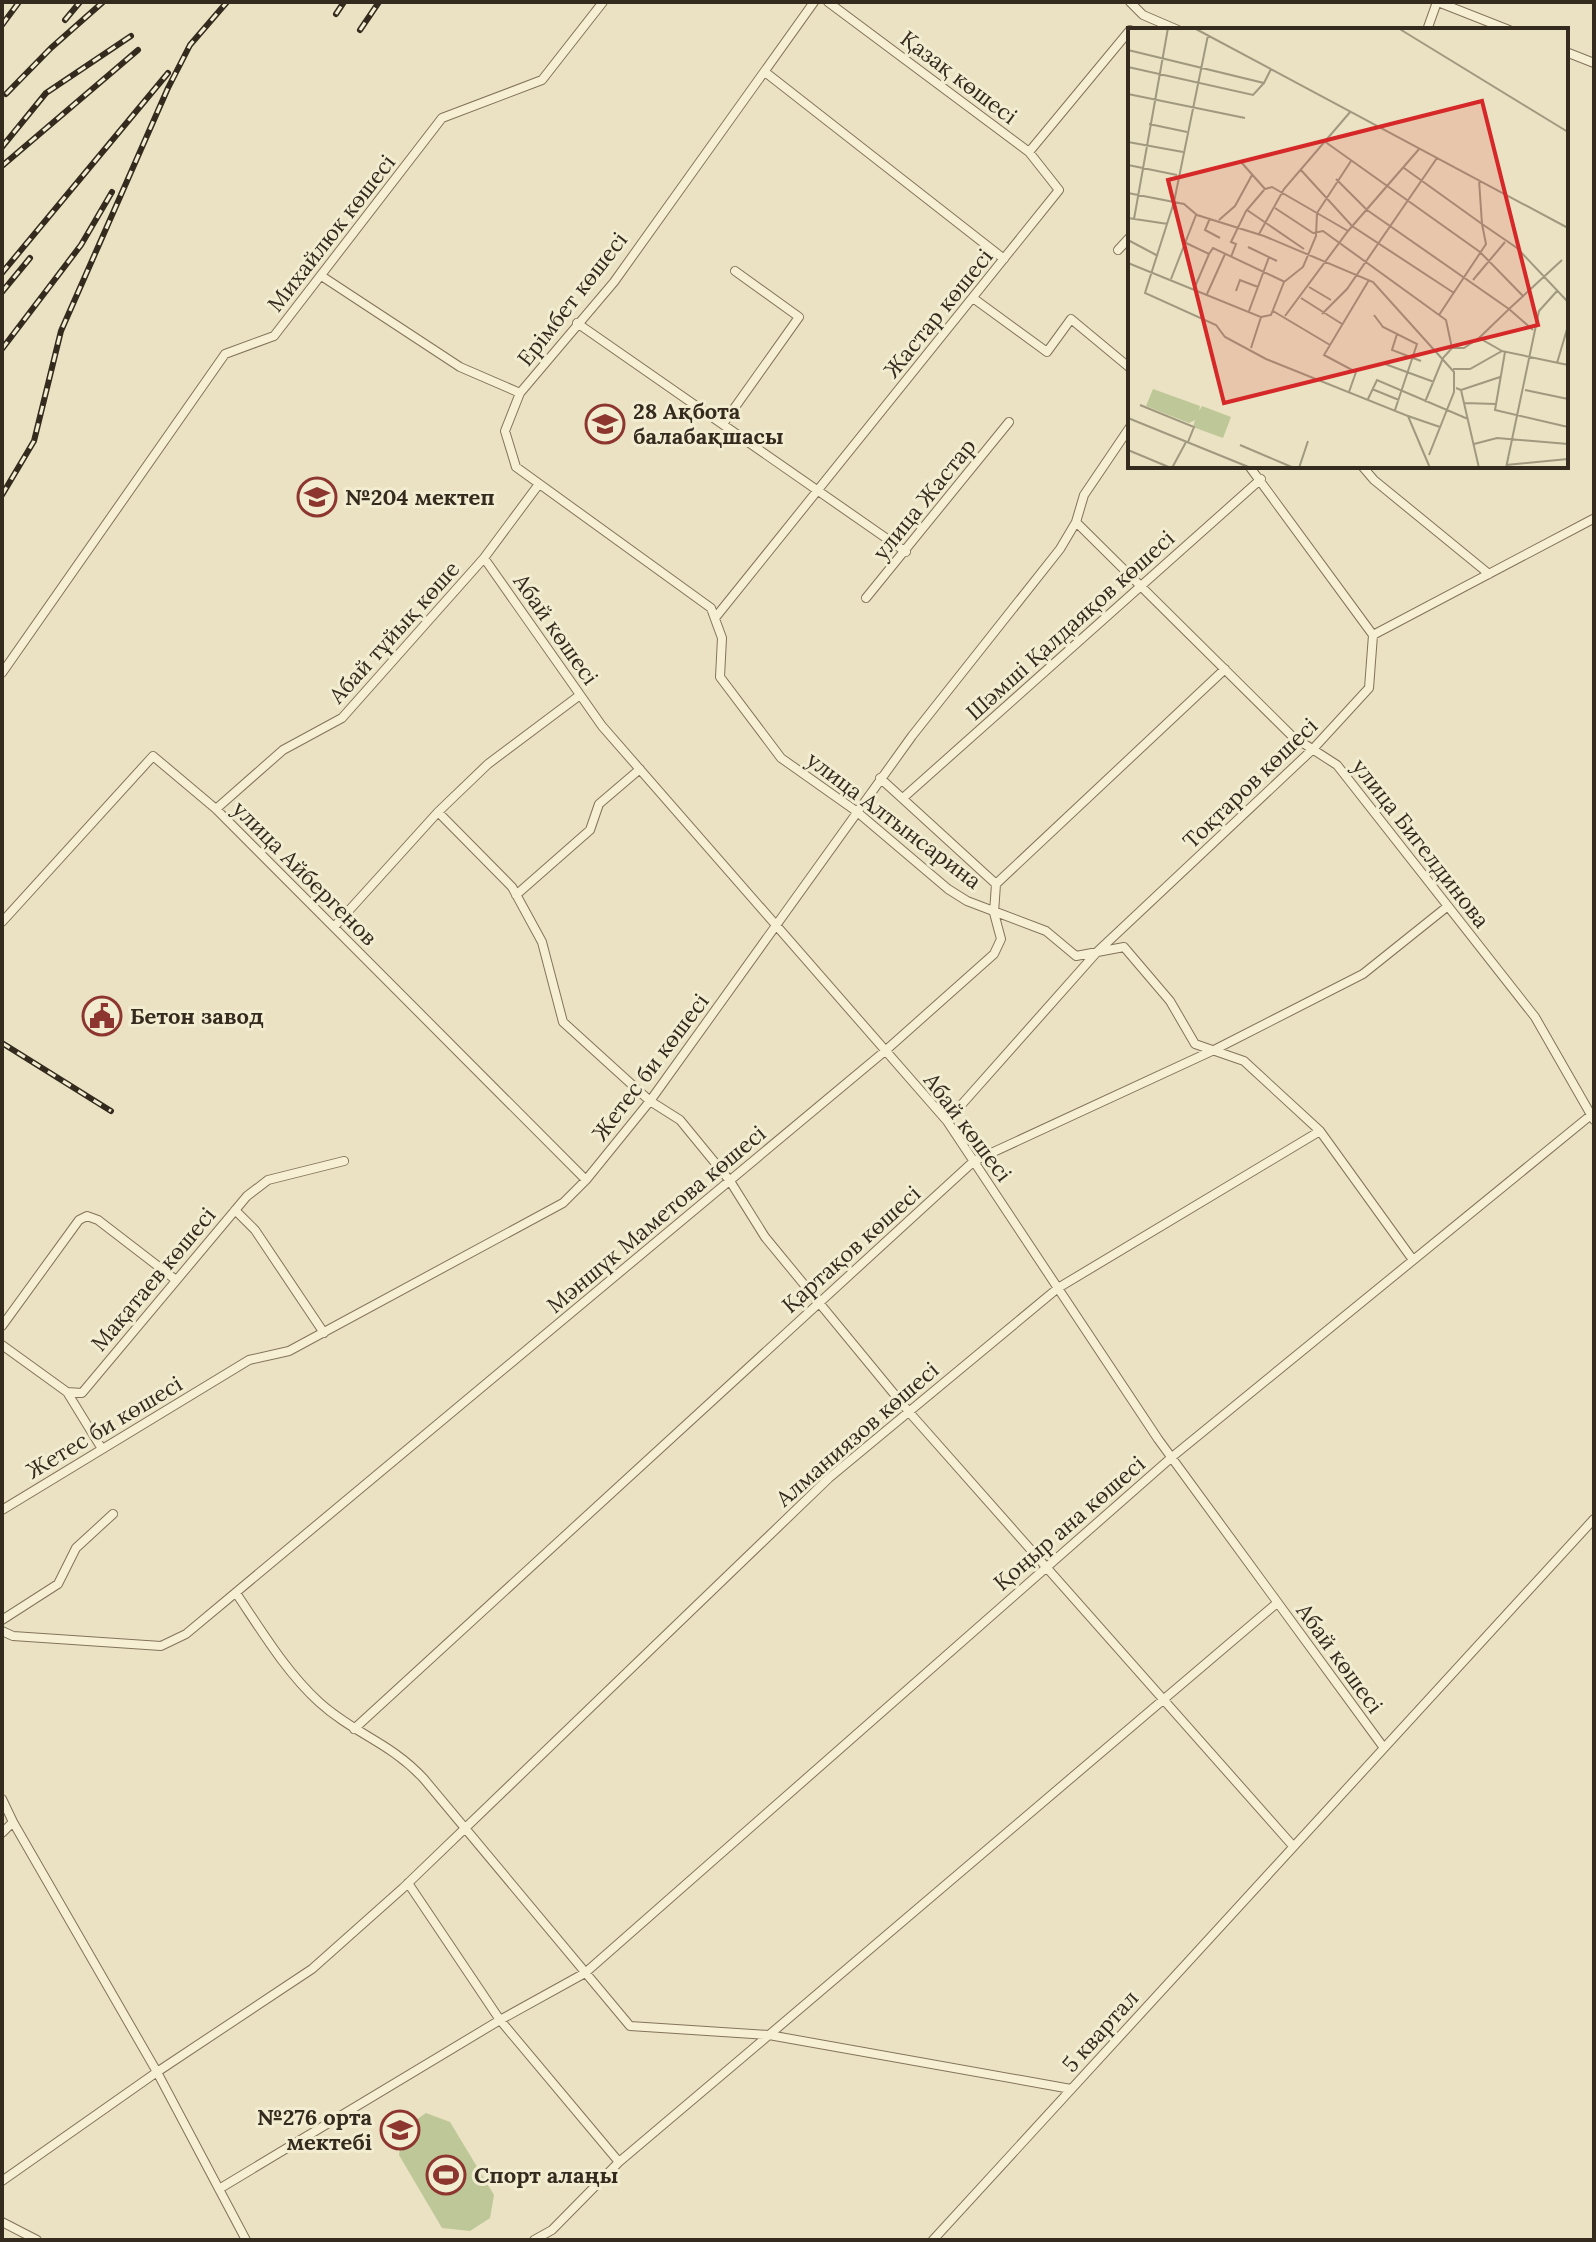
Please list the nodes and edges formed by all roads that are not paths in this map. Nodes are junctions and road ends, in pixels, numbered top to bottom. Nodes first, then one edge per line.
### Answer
1 (603, 2) edge
2 (814, 2) edge
3 (828, 2) edge
4 (1130, 2) edge
5 (1437, 2) edge
6 (1143, 15) junction
7 (1132, 28) edge
8 (1173, 28) edge
9 (1428, 28) edge
10 (1504, 28) edge
11 (1128, 32) edge
12 (1568, 53) edge
13 (1594, 63) edge
14 (765, 72) junction
15 (1029, 152) junction
16 (1128, 239) edge
17 (1118, 250) dead end
18 (1004, 259) junction
19 (735, 271) dead end
20 (323, 277) junction
21 (973, 298) junction
22 (577, 323) junction
23 (1128, 366) edge
24 (520, 393) junction
25 (1009, 422) dead end
26 (723, 424) junction
27 (1128, 430) edge
28 (1251, 468) edge
29 (1364, 468) edge
30 (1261, 479) junction
31 (539, 484) junction
32 (819, 490) junction
33 (1593, 519) edge
34 (1076, 522) junction
35 (906, 552) junction
36 (484, 558) junction
37 (1489, 574) junction
38 (1141, 586) junction
39 (866, 598) dead end
40 (715, 618) junction
41 (1373, 635) junction
42 (1225, 669) junction
43 (2, 673) edge
44 (580, 695) junction
45 (1313, 749) junction
46 (640, 769) junction
47 (880, 778) junction
48 (903, 798) junction
49 (216, 809) junction
50 (856, 811) junction
51 (438, 812) junction
52 (996, 884) junction
53 (516, 895) junction
54 (1448, 906) junction
55 (994, 913) junction
56 (2, 922) edge
57 (776, 925) junction
58 (334, 927) junction
59 (1097, 952) junction
60 (1214, 1050) junction
61 (885, 1051) junction
62 (650, 1101) junction
63 (1592, 1118) edge
64 (947, 1121) junction
65 (1320, 1131) junction
66 (344, 1161) dead end
67 (974, 1161) junction
68 (586, 1180) junction
69 (730, 1181) junction
70 (235, 1210) junction
71 (1413, 1260) junction
72 (176, 1280) junction
73 (1058, 1288) junction
74 (818, 1303) junction
75 (2, 1326) edge
76 (324, 1333) junction
77 (2, 1345) edge
78 (67, 1392) junction
79 (909, 1412) junction
80 (102, 1449) junction
81 (1172, 1457) junction
82 (2, 1510) edge
83 (113, 1514) dead end
84 (1594, 1519) edge
85 (1044, 1568) junction
86 (236, 1593) junction
87 (1277, 1603) junction
88 (2, 1620) edge
89 (2, 1631) edge
90 (1162, 1700) junction
91 (354, 1729) junction
92 (1384, 1748) junction
93 (2, 1799) edge
94 (13, 1822) junction
95 (465, 1825) junction
96 (2, 1833) edge
97 (1293, 1846) junction
98 (408, 1883) junction
99 (585, 1973) junction
100 (500, 2020) junction
101 (769, 2035) junction
102 (157, 2072) junction
103 (1071, 2089) junction
104 (619, 2162) junction
105 (2, 2181) edge
106 (219, 2189) junction
107 (2, 2222) edge
108 (37, 2240) edge
109 (246, 2240) edge
110 (534, 2240) edge
111 (933, 2240) edge

1 - 20 street, Михайлюк көшесі
2 - 14 street, Ерімбет көшесі
3 - 15 street, Қазақ көшесі
4 - 6 street
5 - 9 street
5 - 10 street
6 - 7 street
6 - 8 street
11 - 15 street
12 - 13 street
14 - 18 street
14 - 22 street, Ерімбет көшесі
15 - 18 street, Жастар көшесі
16 - 17 street
18 - 21 street, Жастар көшесі
19 - 26 street
20 - 24 street, Ерімбет көшесі
20 - 43 street, Михайлюк көшесі
21 - 23 street
21 - 32 street, Жастар көшесі
22 - 24 street, Ерімбет көшесі
22 - 26 street
24 - 31 street
25 - 35 street, улица Жастар
26 - 32 street
27 - 34 street, Жетес би көшесі
28 - 30 street
29 - 37 street
30 - 38 street, Шәмші Қалдаяқов көшесі
30 - 41 street
31 - 36 street, Абай тұйық көше
31 - 40 street
32 - 35 street
32 - 40 street, Жастар көшесі
33 - 37 street
34 - 38 street, улица Бигелдинова
34 - 47 street, Жетес би көшесі
35 - 39 street, улица Жастар
36 - 44 street, Абай көшесі
36 - 49 street, Абай тұйық көше
37 - 41 street
38 - 42 street, улица Бигелдинова
38 - 48 street, Шәмші Қалдаяқов көшесі
40 - 50 street, улица Алтынсарина
41 - 45 street, Тоқтаров көшесі
42 - 45 street, улица Бигелдинова
42 - 52 street
44 - 46 street, Абай көшесі
44 - 51 street
45 - 54 street, улица Бигелдинова
45 - 59 street, Тоқтаров көшесі
46 - 53 street
46 - 57 street, Абай көшесі
47 - 48 street
47 - 50 street, Жетес би көшесі
48 - 52 street
49 - 56 street, улица Айбергенов
49 - 58 street, улица Айбергенов
50 - 55 street, улица Алтынсарина
50 - 57 street, Жетес би көшесі
51 - 53 street
51 - 58 street
52 - 55 street, Мәншүк Маметова көшесі
53 - 62 street
54 - 60 street, Қартақов көшесі
54 - 63 street, улица Бигелдинова
55 - 59 street, улица Алтынсарина
55 - 61 street, Мәншүк Маметова көшесі
57 - 61 street, Абай көшесі
57 - 62 street, Жетес би көшесі
58 - 68 street, улица Айбергенов
59 - 60 street, улица Алтынсарина
59 - 64 street, Тоқтаров көшесі
60 - 65 street, улица Алтынсарина
60 - 67 street, Қартақов көшесі
61 - 64 street, Абай көшесі
61 - 69 street, Мәншүк Маметова көшесі
62 - 68 street, Жетес би көшесі
62 - 69 street
63 - 71 street, Қоңыр ана көшесі
64 - 67 street, Абай көшесі
65 - 71 street, улица Алтынсарина
65 - 73 street, Алманиязов көшесі
66 - 70 street, Мақатаев көшесі
67 - 73 street, Абай көшесі
67 - 74 street, Қартақов көшесі
68 - 76 street, Жетес би көшесі
69 - 74 street
69 - 86 street, Мәншүк Маметова көшесі
70 - 72 street, Мақатаев көшесі
70 - 76 street
71 - 81 street, Қоңыр ана көшесі
72 - 75 street
72 - 78 street, Мақатаев көшесі
73 - 79 street, Алманиязов көшесі
73 - 81 street, Абай көшесі
74 - 79 street
74 - 91 street, Қартақов көшесі
76 - 80 street, Жетес би көшесі
77 - 78 street
78 - 80 street
79 - 85 street
79 - 95 street, Алманиязов көшесі
80 - 82 street, Жетес би көшесі
81 - 85 street, Қоңыр ана көшесі
81 - 87 street, Абай көшесі
83 - 88 street
84 - 92 street, 5 квартал
85 - 90 street
85 - 99 street, Қоңыр ана көшесі
86 - 89 street, Мәншүк Маметова көшесі
86 - 91 street
87 - 90 street
87 - 92 street, Абай көшесі
90 - 97 street
90 - 101 street
91 - 95 street
92 - 97 street, 5 квартал
93 - 94 street
94 - 96 street
94 - 102 street
95 - 98 street, Алманиязов көшесі
95 - 99 street
97 - 103 street, 5 квартал
98 - 100 street
98 - 102 street, Алманиязов көшесі
99 - 100 street, Қоңыр ана көшесі
99 - 101 street
100 - 104 street
100 - 106 street, Қоңыр ана көшесі
101 - 103 street
101 - 104 street
102 - 105 street, Алманиязов көшесі
102 - 106 street
103 - 111 street, 5 квартал
104 - 110 street
106 - 109 street
107 - 108 street

